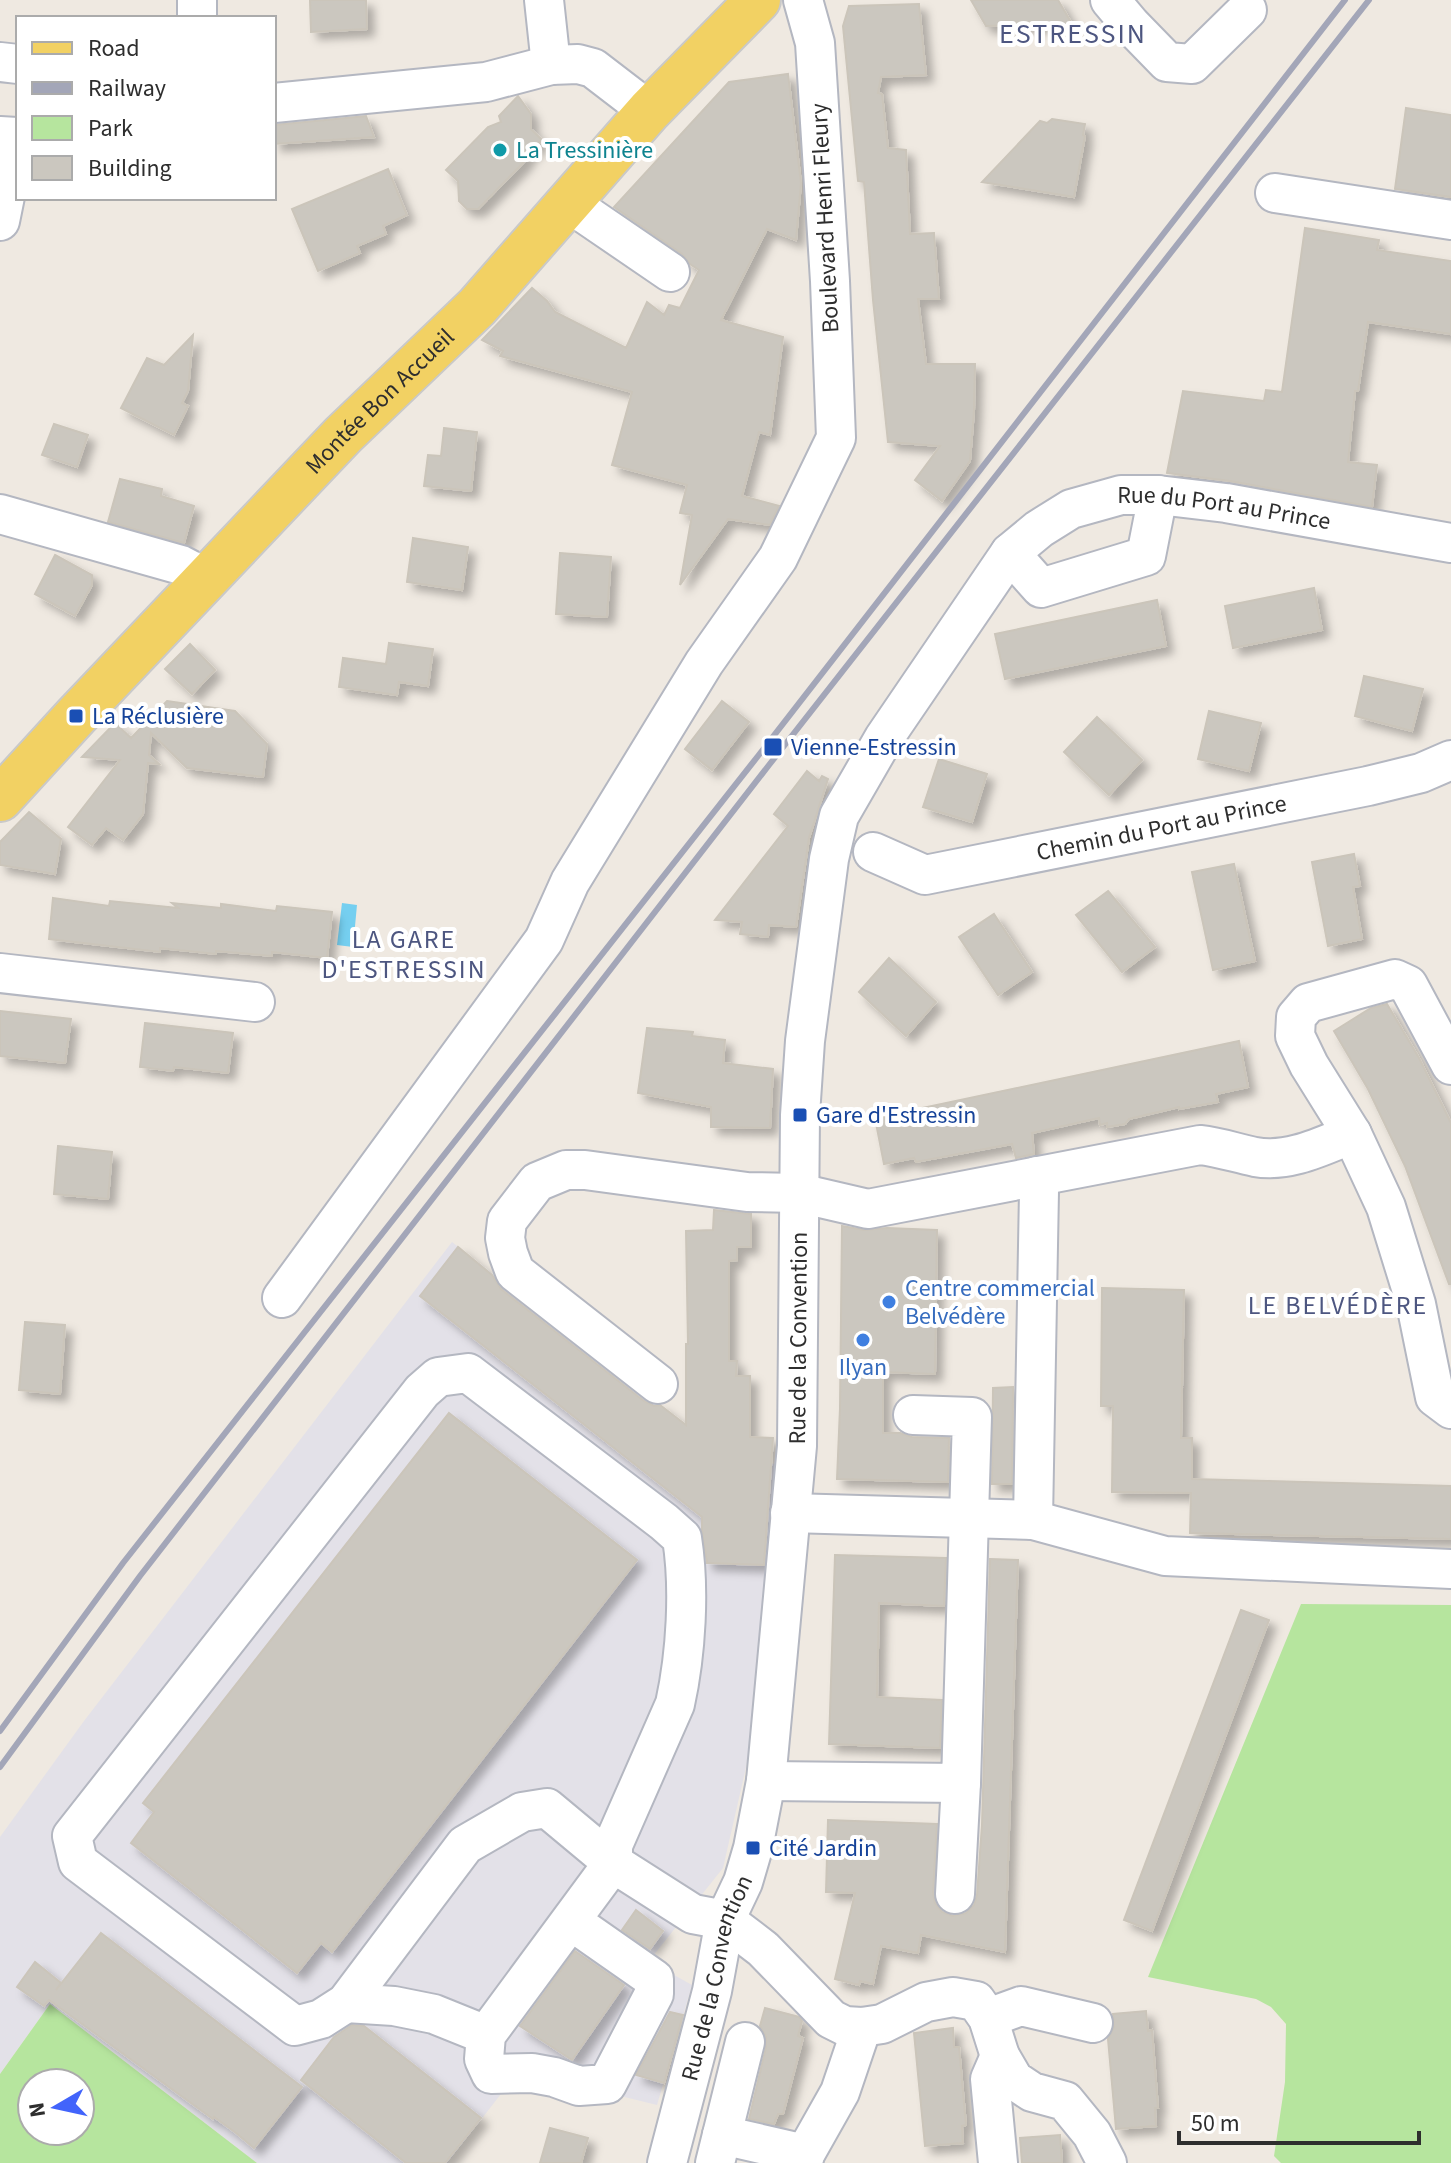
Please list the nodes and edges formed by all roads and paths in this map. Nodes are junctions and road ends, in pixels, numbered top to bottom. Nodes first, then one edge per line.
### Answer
1 (544, 0) edge
2 (758, 0) edge
3 (803, 0) edge
4 (1247, 10) dead end
5 (1121, 13) edge
6 (551, 65) junction
7 (276, 103) edge
8 (649, 111) junction
9 (16, 142) edge
10 (1275, 193) dead end
11 (569, 203) junction
12 (1451, 220) edge
13 (0, 221) edge
14 (670, 272) dead end
15 (1158, 495) junction
16 (0, 514) edge
17 (1451, 543) edge
18 (1010, 553) junction
19 (206, 578) junction
20 (1451, 760) edge
21 (0, 799) edge
22 (873, 852) dead end
23 (0, 973) edge
24 (255, 1002) dead end
25 (1451, 1065) edge
26 (1352, 1134) junction
27 (1037, 1176) junction
28 (799, 1193) junction
29 (282, 1298) dead end
30 (658, 1384) dead end
31 (1451, 1409) edge
32 (913, 1415) dead end
33 (790, 1513) junction
34 (971, 1518) junction
35 (1033, 1520) junction
36 (1451, 1569) edge
37 (766, 1781) junction
38 (961, 1783) junction
39 (613, 1863) junction
40 (955, 1894) dead end
41 (725, 1920) junction
42 (571, 1921) junction
43 (346, 2003) junction
44 (988, 2018) junction
45 (1093, 2023) dead end
46 (862, 2027) junction
47 (486, 2035) junction
48 (745, 2042) dead end
49 (1000, 2056) junction
50 (719, 2149) edge
51 (804, 2158) edge
52 (667, 2163) edge
53 (998, 2163) edge
54 (1107, 2163) edge

1 - 6 street
2 - 8 main road, Montée Bon Accueil
3 - 29 street, Boulevard Henri Fleury
4 - 5 street
6 - 7 street
6 - 8 street
8 - 11 main road, Montée Bon Accueil
9 - 13 street
10 - 12 street
11 - 14 street
11 - 19 main road, Montée Bon Accueil
15 - 17 street, Rue du Port au Prince
15 - 18 street, Rue du Port au Prince
15 - 18 street
16 - 19 street
18 - 28 street, Rue de la Convention
19 - 21 main road, Montée Bon Accueil
20 - 22 street, Chemin du Port au Prince
23 - 24 street
25 - 26 street
26 - 27 street
26 - 31 street
27 - 28 street
27 - 35 street
28 - 30 street
28 - 33 street, Rue de la Convention
32 - 34 street
33 - 34 street
33 - 37 street, Rue de la Convention
34 - 35 street
34 - 38 street
35 - 36 street
37 - 38 street
37 - 41 street, Rue de la Convention
38 - 40 street
39 - 41 street
39 - 42 street
39 - 43 street
39 - 43 street
41 - 46 street
41 - 52 street, Rue de la Convention
42 - 47 street
42 - 47 street
43 - 47 street
44 - 45 street
44 - 46 street
44 - 49 street
46 - 51 street
48 - 50 street
49 - 53 street
49 - 54 street
50 - 51 street

